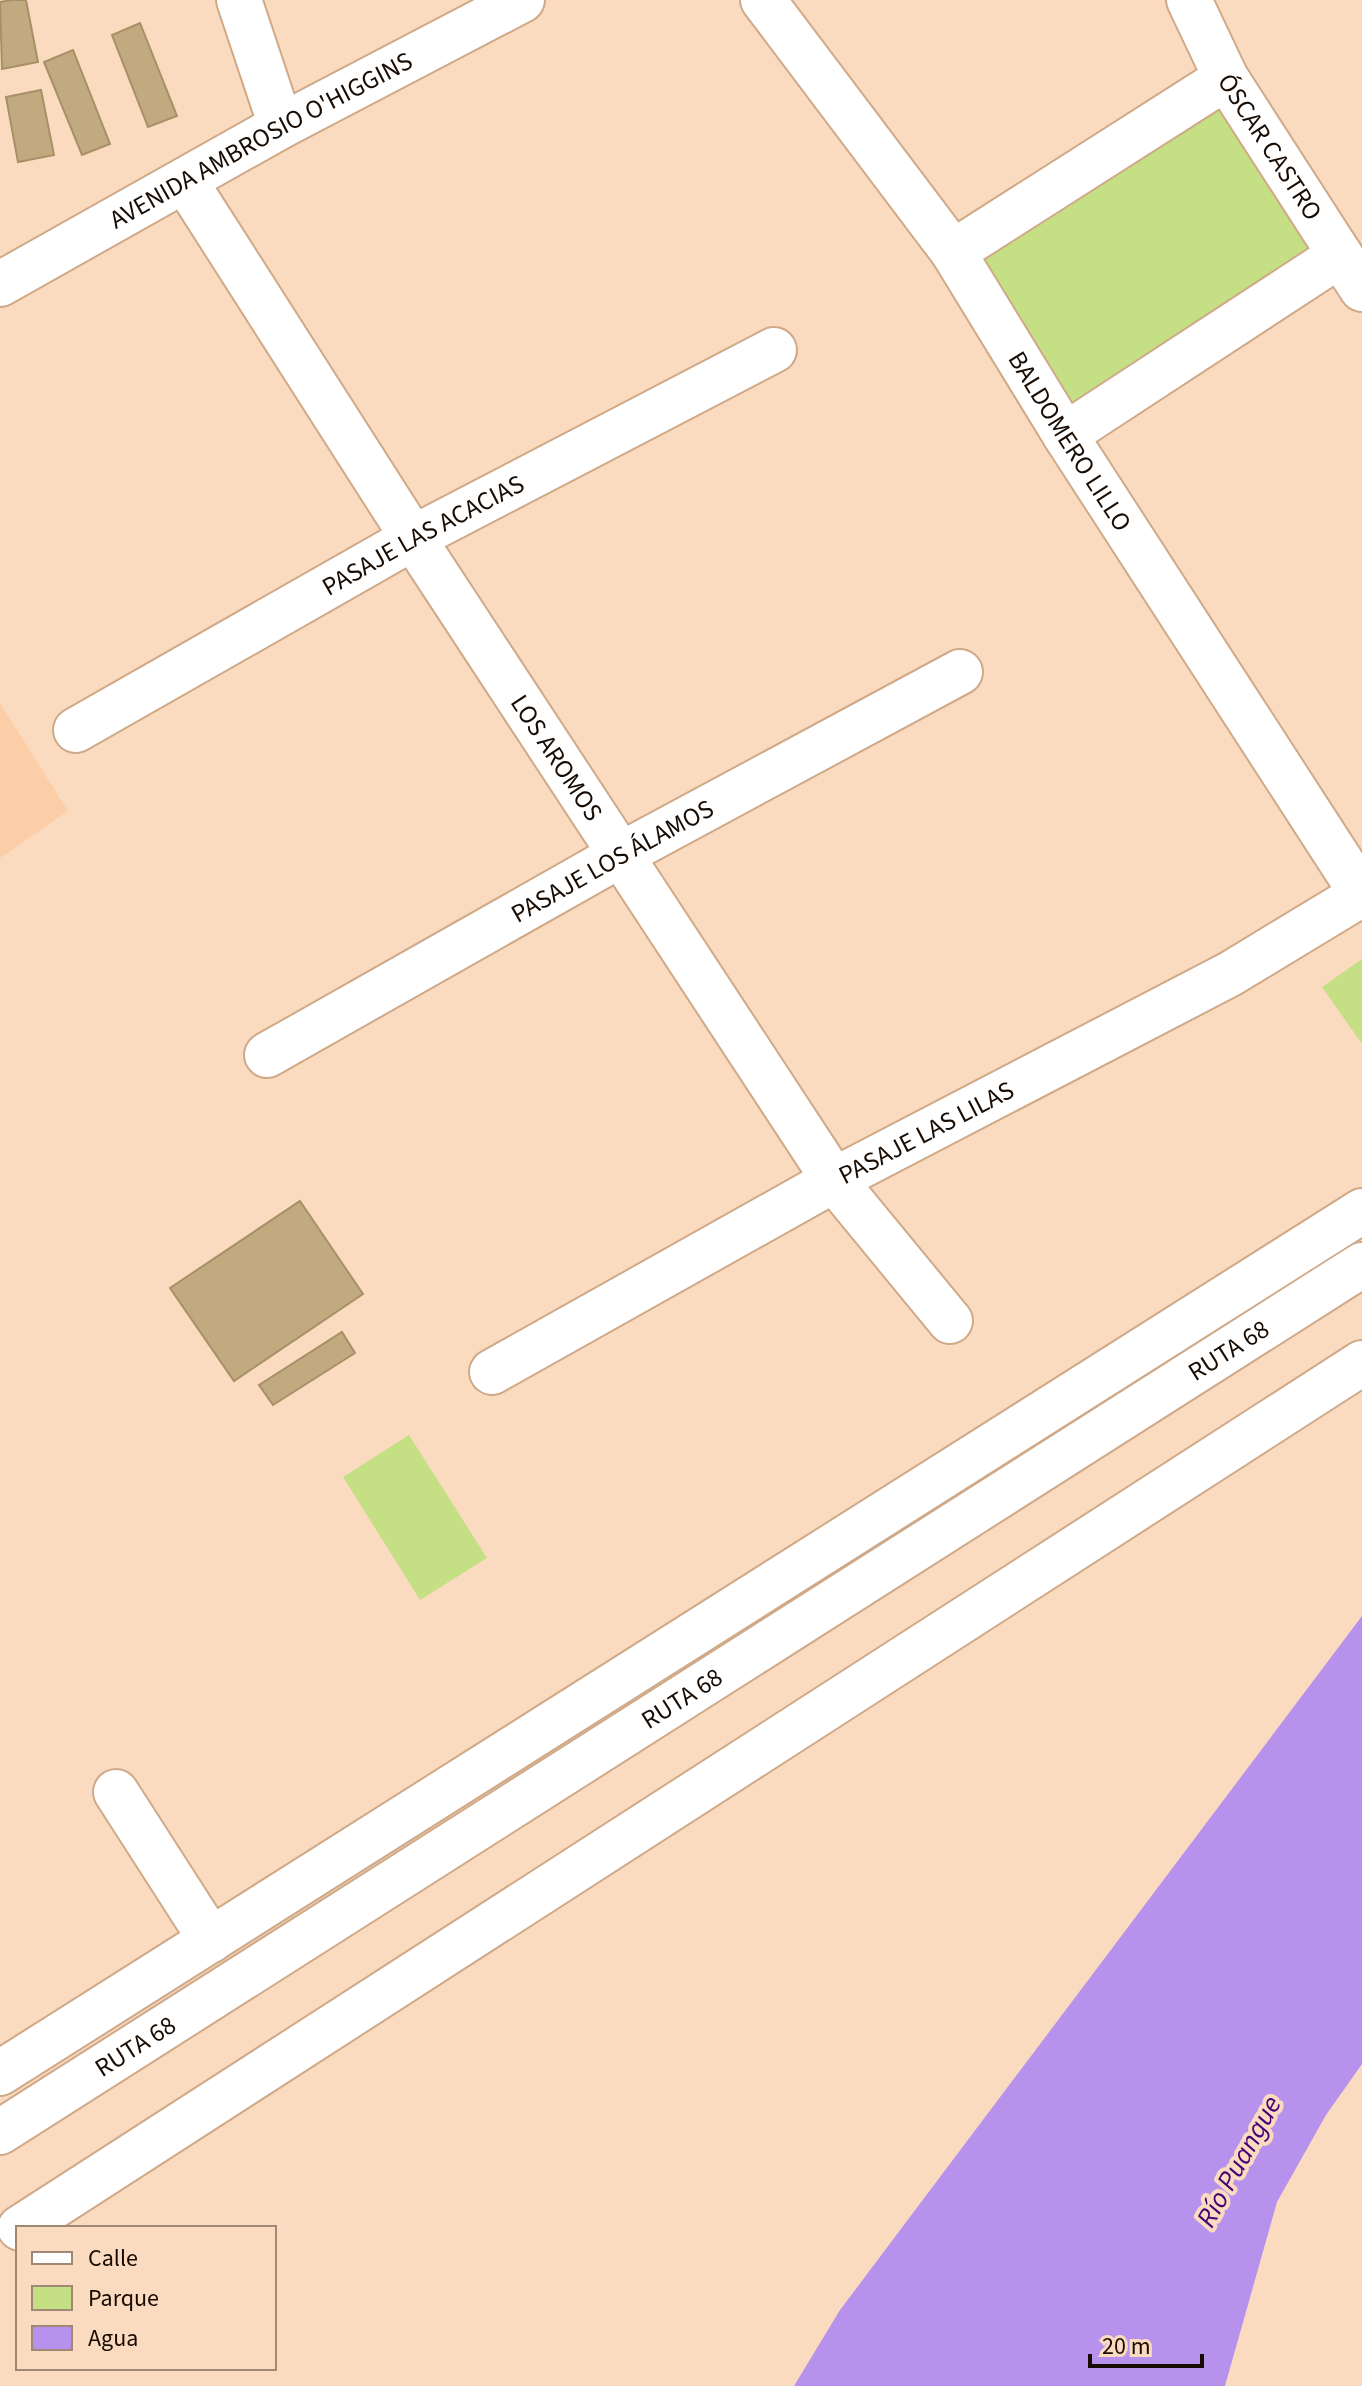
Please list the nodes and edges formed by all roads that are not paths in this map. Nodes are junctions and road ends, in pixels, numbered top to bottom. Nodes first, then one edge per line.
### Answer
1 (239, 0) edge
2 (522, 0) edge
3 (763, 0) edge
4 (1189, 0) edge
5 (1226, 78) junction
6 (281, 126) junction
7 (185, 181) junction
8 (953, 252) junction
9 (1351, 272) edge
10 (2, 274) edge
11 (774, 350) dead end
12 (1065, 435) junction
13 (413, 538) junction
14 (960, 672) dead end
15 (76, 730) dead end
16 (622, 854) junction
17 (1362, 894) edge
18 (267, 1055) dead end
19 (834, 1180) junction
20 (1362, 1211) edge
21 (1362, 1265) edge
22 (950, 1321) dead end
23 (1362, 1363) edge
24 (492, 1372) dead end
25 (116, 1792) dead end
26 (211, 1940) junction
27 (0, 2073) edge
28 (0, 2132) edge
29 (24, 2226) edge

1 - 6 main road
2 - 6 main road, AVENIDA AMBROSIO O'HIGGINS
3 - 8 main road, BALDOMERO LILLO
4 - 5 main road, ÓSCAR CASTRO
5 - 8 main road
5 - 9 main road, ÓSCAR CASTRO
6 - 7 main road, AVENIDA AMBROSIO O'HIGGINS
7 - 10 main road, AVENIDA AMBROSIO O'HIGGINS
7 - 13 main road, LOS AROMOS
8 - 12 main road, BALDOMERO LILLO
9 - 12 main road
11 - 13 main road, PASAJE LAS ACACIAS
12 - 17 main road, BALDOMERO LILLO
13 - 15 main road, PASAJE LAS ACACIAS
13 - 16 main road, LOS AROMOS
14 - 16 main road, PASAJE LOS ÁLAMOS
16 - 18 main road, PASAJE LOS ÁLAMOS
16 - 19 main road, LOS AROMOS
17 - 19 main road, PASAJE LAS LILAS
19 - 22 main road, LOS AROMOS
19 - 24 main road, PASAJE LAS LILAS
20 - 26 main road, RUTA 68
21 - 28 main road, RUTA 68
23 - 29 main road
25 - 26 main road
26 - 27 main road, RUTA 68

